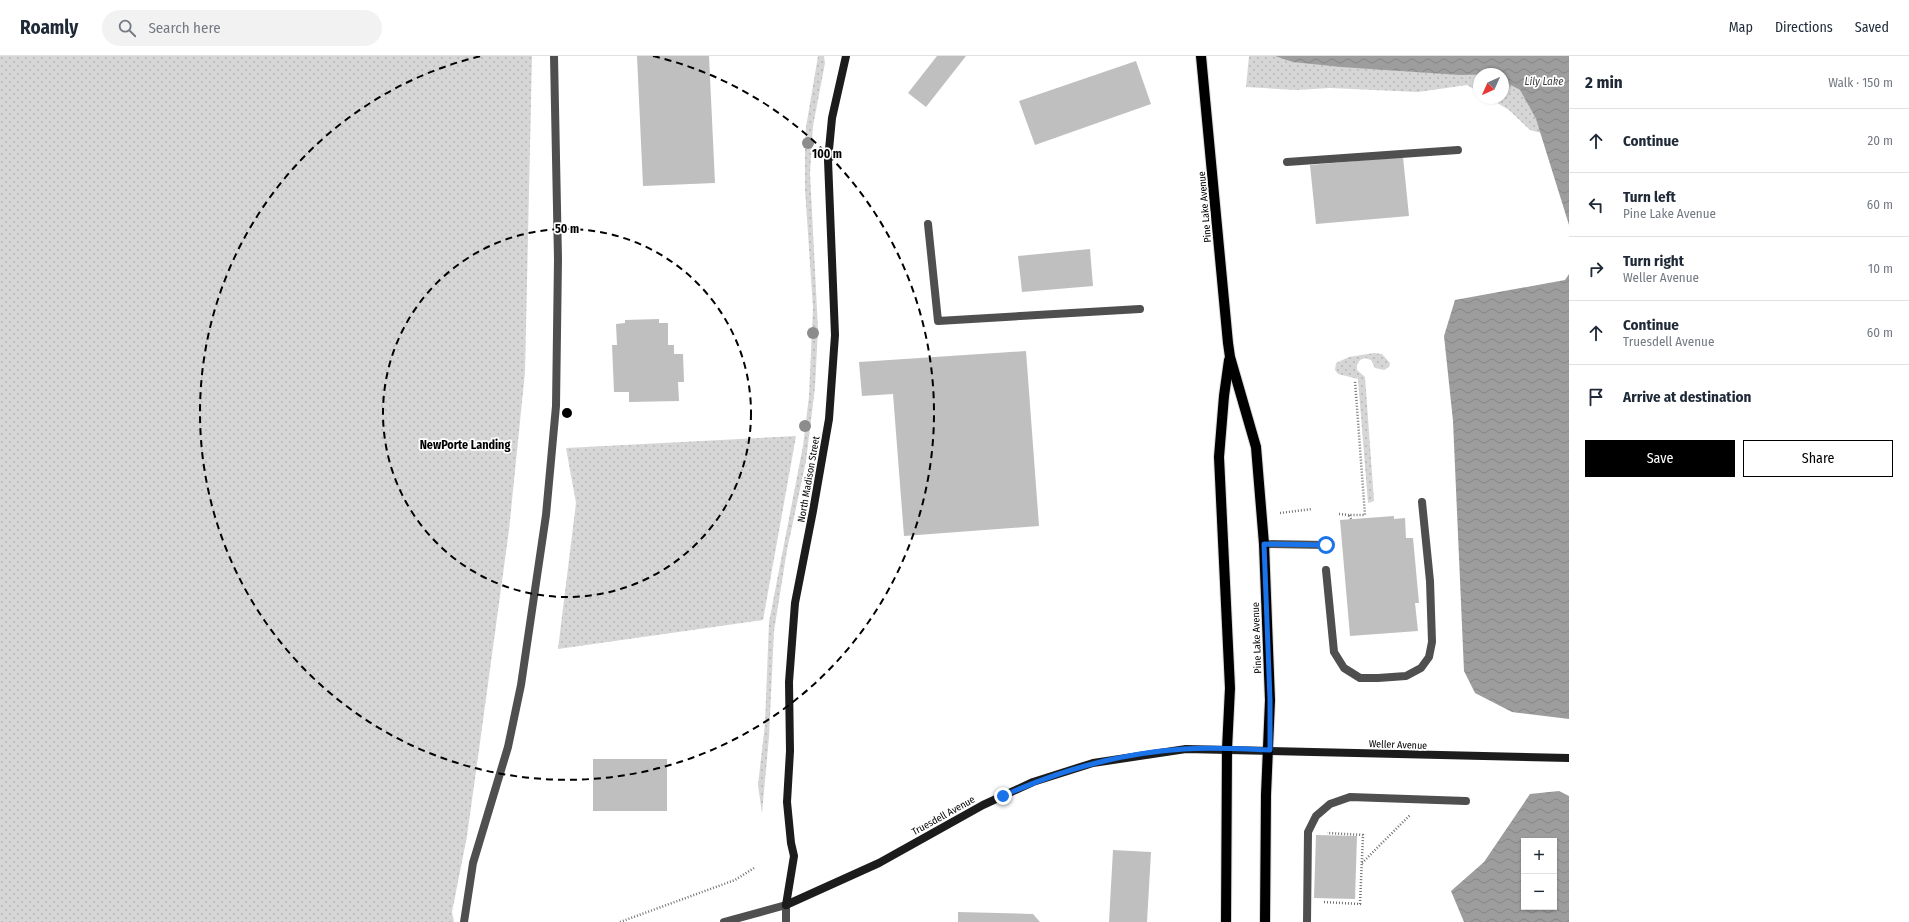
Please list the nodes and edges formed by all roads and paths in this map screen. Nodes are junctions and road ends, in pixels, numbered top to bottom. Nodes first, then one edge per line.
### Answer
1 (554, 56) edge
2 (846, 56) edge
3 (1201, 56) edge
4 (1458, 150) dead end
5 (1287, 162) dead end
6 (928, 224) dead end
7 (1140, 309) dead end
8 (1230, 356) junction
9 (1355, 381) dead end
10 (1422, 502) dead end
11 (1312, 509) dead end
12 (1279, 513) dead end
13 (1339, 514) dead end
14 (1350, 515) junction
15 (1351, 519) dead end
16 (1264, 544) junction
17 (1326, 545) dead end
18 (1326, 570) dead end
19 (1227, 749) junction
20 (1270, 750) junction
21 (1569, 758) edge
22 (1429, 799) junction
23 (1466, 801) dead end
24 (1308, 832) junction
25 (1362, 863) junction
26 (754, 868) dead end
27 (1307, 901) junction
28 (786, 905) junction
29 (464, 922) edge
30 (620, 922) edge
31 (724, 922) edge
32 (786, 922) edge
33 (1226, 922) edge
34 (1265, 922) edge
35 (1307, 922) edge

1 - 29 street
2 - 28 street, North Madison Street
3 - 8 main road, Pine Lake Avenue
4 - 5 street
6 - 7 street
8 - 16 main road, Pine Lake Avenue
8 - 19 main road, Pine Lake Avenue
9 - 14 path
10 - 18 street
11 - 12 path
13 - 14 path
14 - 15 path
16 - 17 street
16 - 20 main road, Pine Lake Avenue
19 - 20 street, Weller Avenue
19 - 28 street, Truesdell Avenue
19 - 33 main road, Pine Lake Avenue
20 - 21 street, Weller Avenue
20 - 34 main road, Pine Lake Avenue
22 - 23 street
22 - 24 street
22 - 25 path
24 - 25 path
24 - 27 street
25 - 27 path
26 - 30 path
27 - 35 street
28 - 31 street, Truesdell Avenue
28 - 32 street

